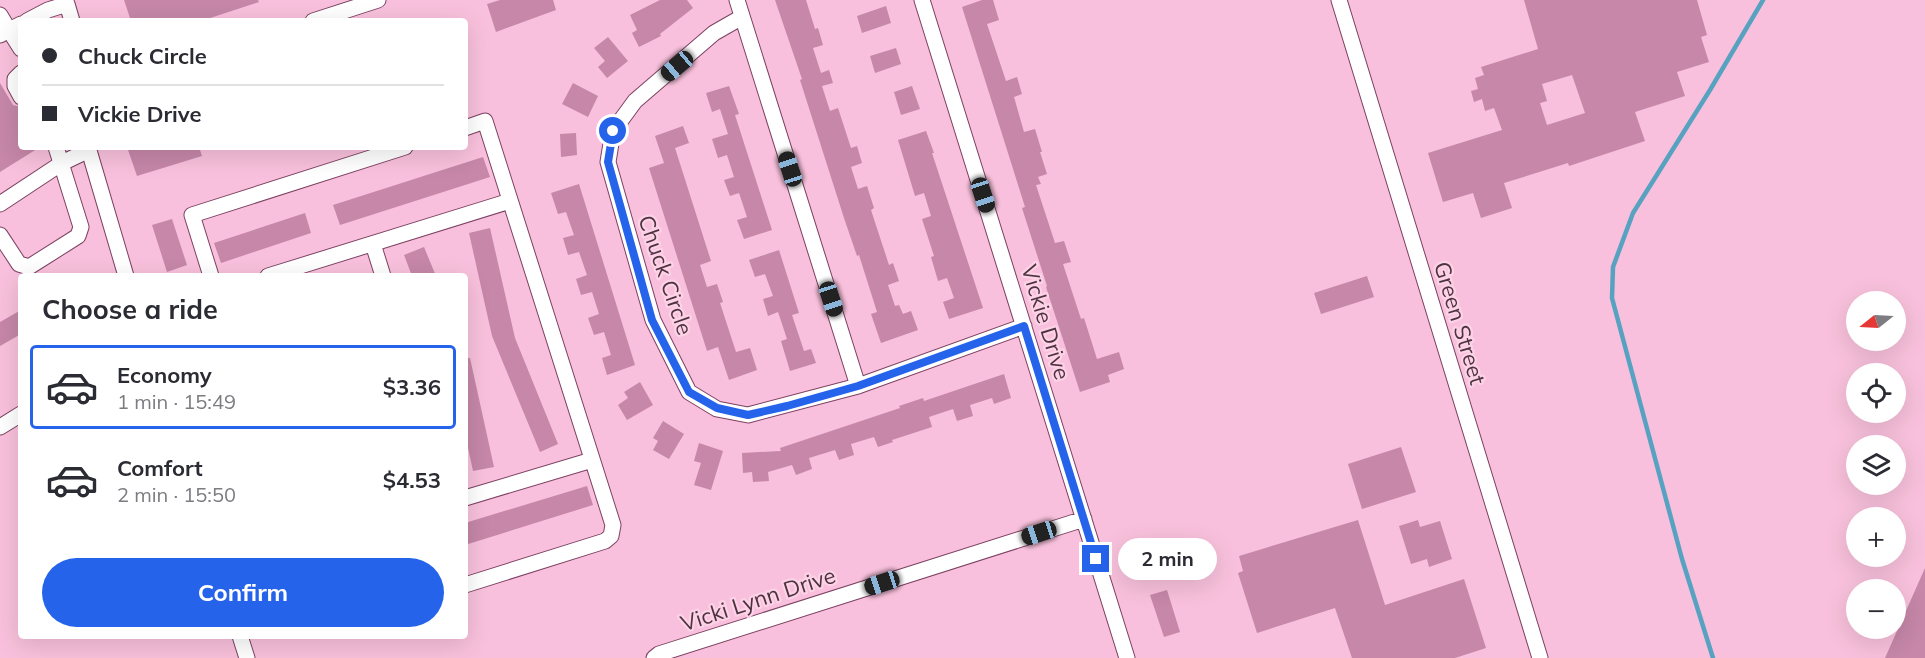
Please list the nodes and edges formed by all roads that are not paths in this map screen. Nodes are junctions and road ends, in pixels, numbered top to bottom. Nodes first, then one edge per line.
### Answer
1 (378, 0) edge
2 (737, 0) edge
3 (922, 0) edge
4 (1340, 0) edge
5 (48, 10) edge
6 (0, 15) edge
7 (742, 16) junction
8 (33, 18) edge
9 (71, 18) edge
10 (322, 18) edge
11 (10, 30) edge
12 (18, 44) edge
13 (18, 76) edge
14 (18, 92) edge
15 (468, 127) edge
16 (57, 150) edge
17 (87, 150) edge
18 (89, 150) edge
19 (396, 150) edge
20 (62, 163) junction
21 (510, 201) junction
22 (0, 204) edge
23 (0, 235) edge
24 (373, 244) junction
25 (125, 273) edge
26 (210, 273) edge
27 (278, 273) edge
28 (382, 273) edge
29 (1024, 326) junction
30 (858, 386) junction
31 (18, 416) edge
32 (0, 427) edge
33 (592, 460) junction
34 (468, 497) edge
35 (1084, 519) junction
36 (468, 584) edge
37 (241, 639) edge
38 (247, 658) edge
39 (654, 658) edge
40 (1127, 658) edge
41 (1540, 658) edge

1 - 10 street
2 - 7 street
3 - 29 street, Vickie Drive
4 - 41 street, Green Street
5 - 8 street
5 - 9 street
6 - 11 street
7 - 30 street
7 - 30 street, Chuck Circle
11 - 12 street
13 - 14 street
15 - 21 street
16 - 20 street
17 - 20 street
18 - 25 street
19 - 26 street
20 - 22 street
20 - 23 street
21 - 24 street
21 - 33 street
24 - 27 street
24 - 28 street
29 - 30 street, Chuck Circle
29 - 35 street, Vickie Drive
31 - 32 street
33 - 34 street
33 - 36 street
35 - 39 street, Vicki Lynn Drive
35 - 40 street, Vickie Drive
37 - 38 street

